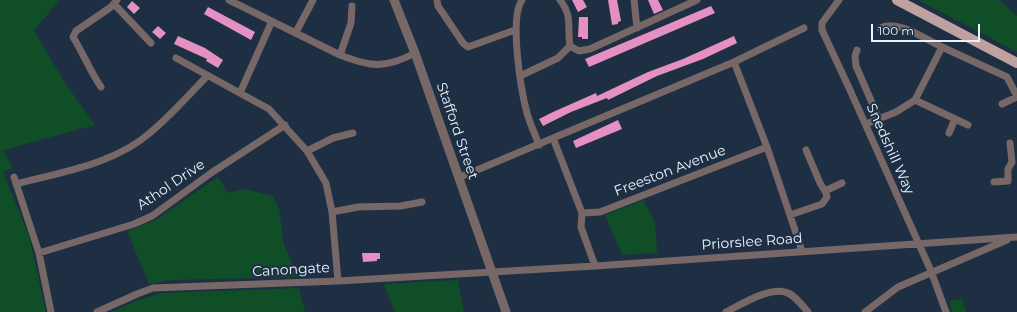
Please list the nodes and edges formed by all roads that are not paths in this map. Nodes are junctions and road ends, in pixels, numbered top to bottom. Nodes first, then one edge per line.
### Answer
1 (229, 0) edge
2 (313, 0) edge
3 (394, 0) edge
4 (437, 0) edge
5 (522, 0) edge
6 (560, 0) edge
7 (634, 0) edge
8 (696, 0) edge
9 (839, 0) edge
10 (897, 0) edge
11 (115, 2) edge
12 (352, 6) dead end
13 (272, 21) junction
14 (637, 28) junction
15 (804, 28) dead end
16 (880, 28) dead end
17 (515, 30) junction
18 (296, 32) junction
19 (151, 43) dead end
20 (570, 46) junction
21 (942, 47) junction
22 (857, 50) dead end
23 (415, 53) junction
24 (340, 55) junction
25 (176, 58) dead end
26 (734, 62) junction
27 (1017, 63) edge
28 (207, 76) junction
29 (520, 76) junction
30 (101, 87) dead end
31 (240, 93) junction
32 (1017, 97) edge
33 (915, 100) junction
34 (1002, 104) dead end
35 (879, 119) junction
36 (955, 119) junction
37 (866, 124) junction
38 (285, 125) junction
39 (968, 125) dead end
40 (353, 133) dead end
41 (949, 133) dead end
42 (553, 138) junction
43 (1010, 143) dead end
44 (539, 145) junction
45 (767, 147) junction
46 (806, 150) dead end
47 (307, 151) junction
48 (1014, 162) edge
49 (458, 178) junction
50 (994, 182) dead end
51 (842, 183) dead end
52 (825, 191) junction
53 (422, 202) dead end
54 (332, 212) junction
55 (582, 213) junction
56 (790, 215) junction
57 (1015, 237) edge
58 (917, 244) junction
59 (802, 251) junction
60 (39, 253) junction
61 (595, 266) junction
62 (492, 271) junction
63 (931, 272) junction
64 (338, 281) junction
65 (51, 312) edge
66 (97, 312) edge
67 (506, 312) edge
68 (726, 312) edge
69 (808, 312) edge
70 (865, 312) edge
71 (946, 312) edge

1 - 13 street
2 - 18 street
3 - 23 street, Stafford Street
4 - 17 street
5 - 17 street
6 - 20 street
7 - 14 street
8 - 14 street
9 - 37 street, Snedshill Way
10 - 27 main road
11 - 19 street
11 - 30 street
12 - 24 street
13 - 18 street
13 - 31 street
14 - 20 street
15 - 26 street
16 - 21 street
17 - 29 street
18 - 24 street
20 - 29 street
21 - 32 street
21 - 33 street
22 - 35 street
23 - 24 street
23 - 49 street, Stafford Street
25 - 28 street
26 - 42 street
26 - 45 street
28 - 31 street
28 - 60 street
29 - 44 street
31 - 38 street
32 - 34 street
33 - 35 street
33 - 36 street
35 - 37 street
36 - 39 street
36 - 41 street
37 - 58 street, Snedshill Way
38 - 47 street
38 - 60 street, Athol Drive
40 - 47 street
42 - 44 street
42 - 55 street
43 - 48 street
44 - 49 street
45 - 55 street, Freeston Avenue
45 - 56 street
46 - 52 street
47 - 54 street
48 - 50 street
49 - 62 street, Stafford Street
51 - 52 street
52 - 56 street
53 - 54 street
54 - 64 street
55 - 61 street
56 - 59 street
57 - 58 street, Priorslee Road
57 - 63 street, Priorslee Road
58 - 59 street, Priorslee Road
58 - 63 street, Snedshill Way
59 - 61 street, Priorslee Road
60 - 65 street
61 - 62 street, Priorslee Road
62 - 64 street, Canongate
62 - 67 street, Stafford Street
63 - 70 street, Priorslee Road
63 - 71 street, Snedshill Way
64 - 66 street, Canongate
68 - 69 street

